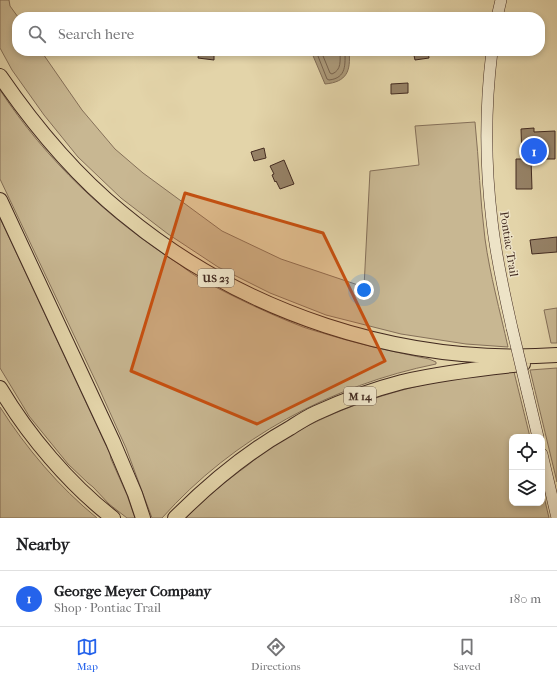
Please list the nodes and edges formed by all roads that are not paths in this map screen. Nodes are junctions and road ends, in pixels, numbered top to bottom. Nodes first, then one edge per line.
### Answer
1 (501, 0) edge
2 (498, 12) edge
3 (491, 56) edge
4 (0, 76) edge
5 (0, 200) edge
6 (557, 355) edge
7 (557, 361) edge
8 (0, 388) edge
9 (537, 434) edge
10 (545, 467) edge
11 (113, 518) edge
12 (143, 518) edge
13 (176, 518) edge
14 (557, 518) edge

1 - 2 main road
3 - 9 main road, Pontiac Trail, bridge
4 - 6 highway, US 23
5 - 12 highway
7 - 13 highway, M 14
8 - 11 highway
10 - 14 main road

